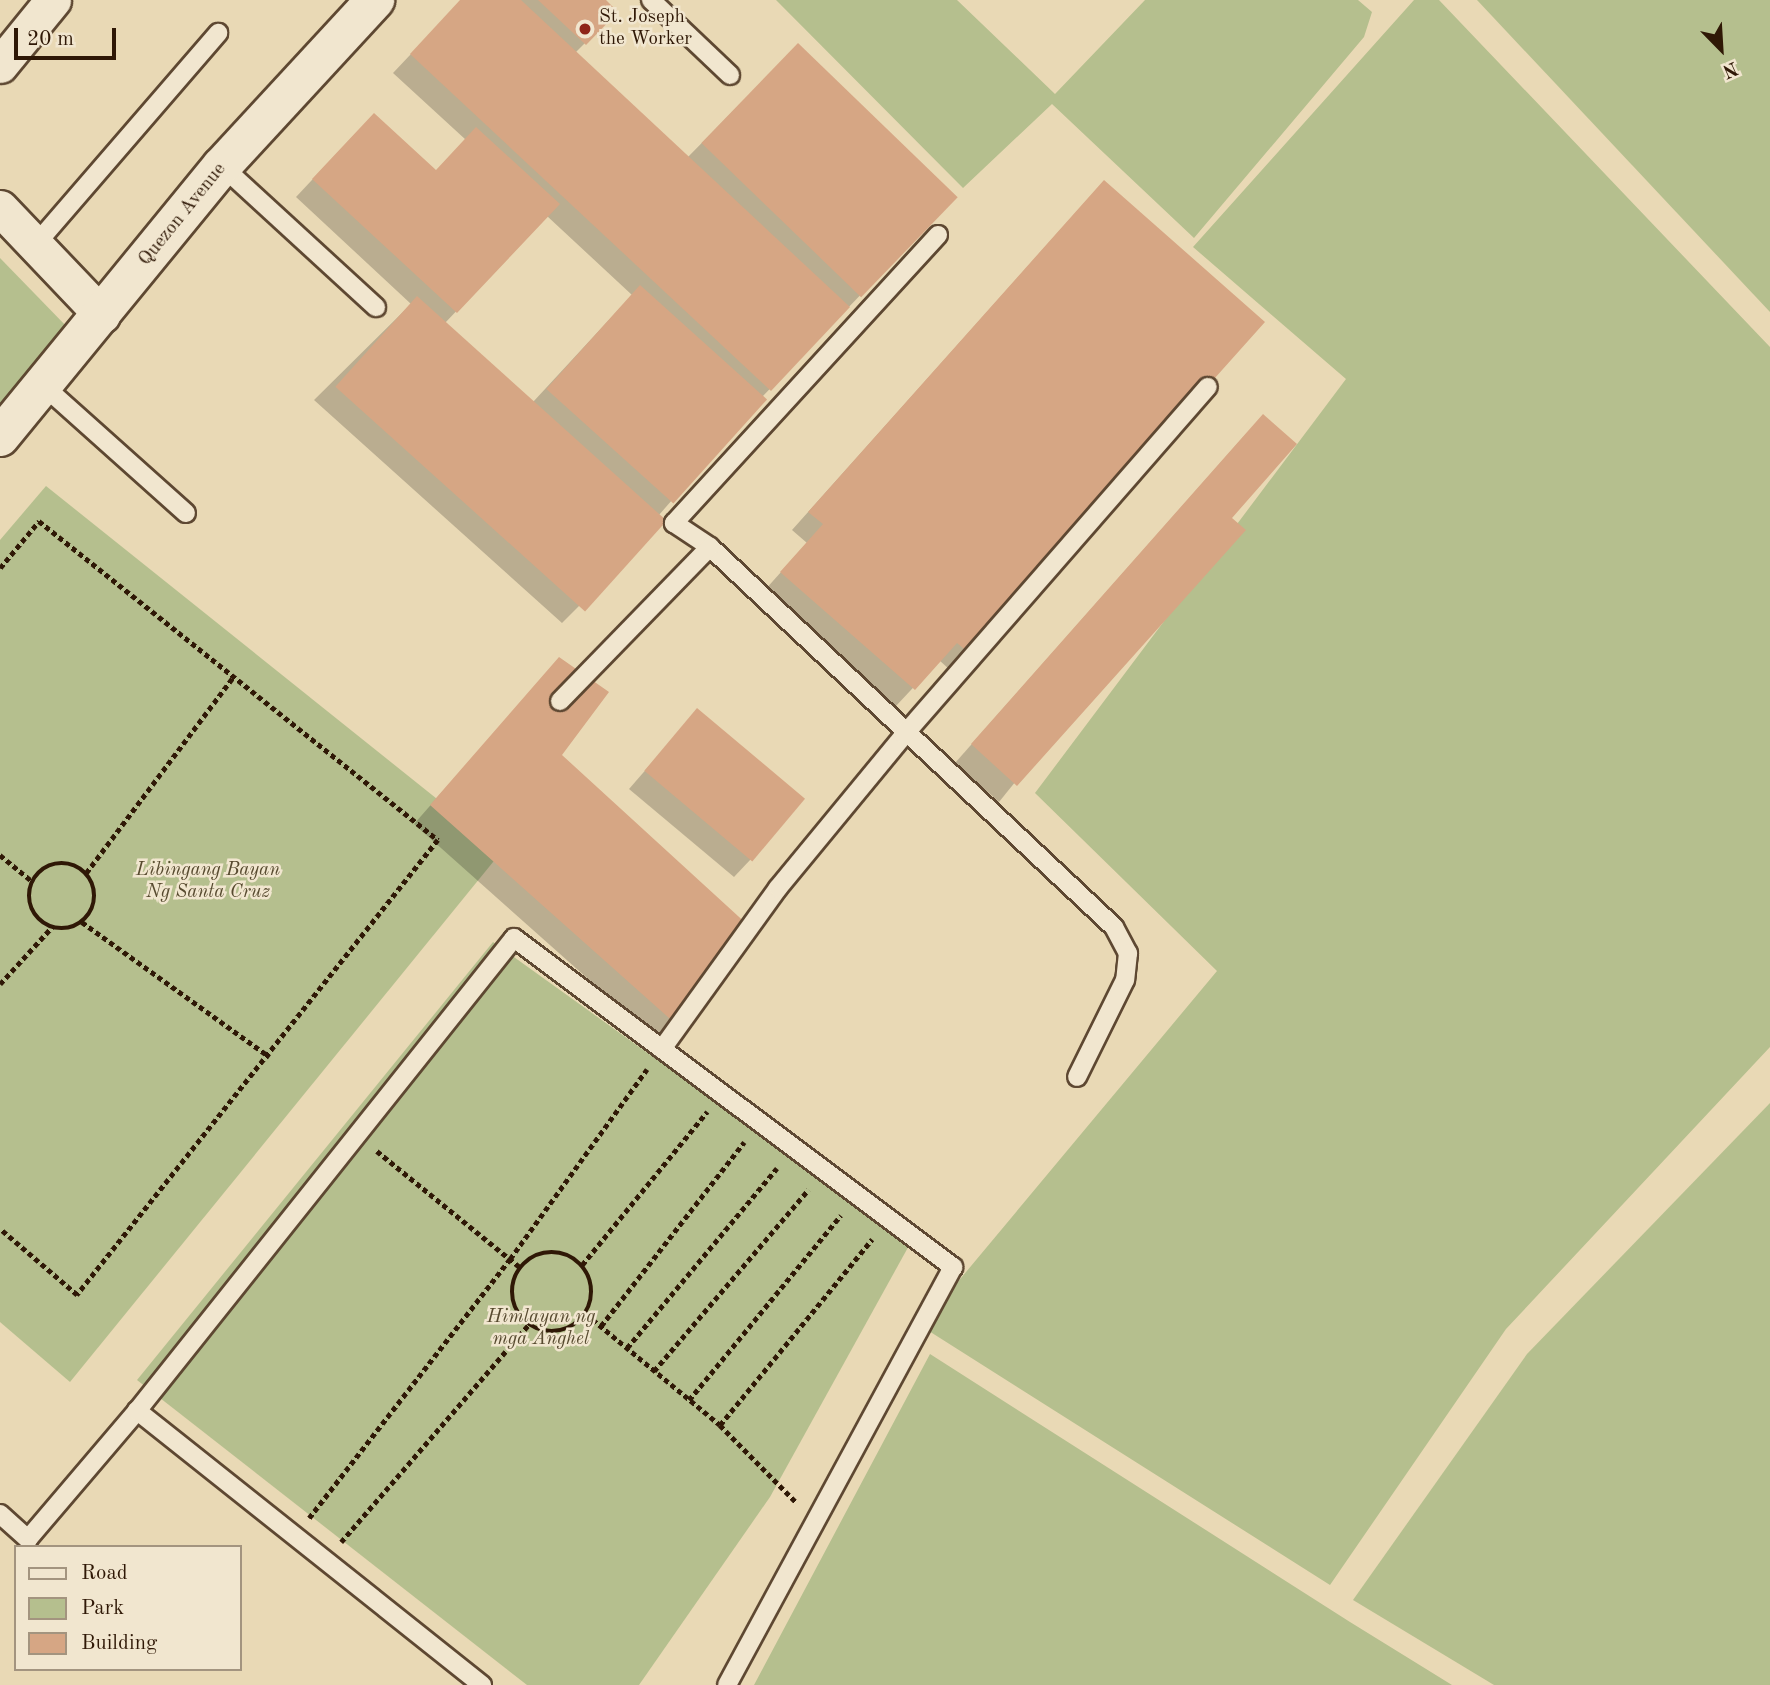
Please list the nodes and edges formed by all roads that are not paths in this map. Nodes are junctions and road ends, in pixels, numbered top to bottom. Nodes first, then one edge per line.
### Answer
1 (54, 0) edge
2 (375, 0) edge
3 (651, 0) edge
4 (218, 33) dead end
5 (0, 65) edge
6 (730, 75) dead end
7 (222, 166) junction
8 (0, 208) edge
9 (937, 235) dead end
10 (36, 244) junction
11 (376, 307) dead end
12 (102, 315) junction
13 (45, 387) junction
14 (1208, 387) dead end
15 (0, 438) edge
16 (186, 513) dead end
17 (710, 547) junction
18 (560, 701) dead end
19 (904, 735) junction
20 (662, 1049) junction
21 (1077, 1077) dead end
22 (137, 1412) junction
23 (0, 1514) edge
24 (482, 1685) edge
25 (727, 1685) edge

1 - 5 street
2 - 7 main road, Quezon Avenue
3 - 6 lane
4 - 10 lane
7 - 11 lane
7 - 12 main road, Quezon Avenue
8 - 10 street
9 - 17 lane
10 - 12 street
12 - 13 main road, Quezon Avenue
13 - 15 main road, Quezon Avenue
13 - 16 lane
14 - 19 lane
17 - 18 lane
17 - 19 lane
19 - 20 lane
19 - 21 lane
20 - 22 lane
20 - 25 lane
22 - 23 lane
22 - 24 lane

